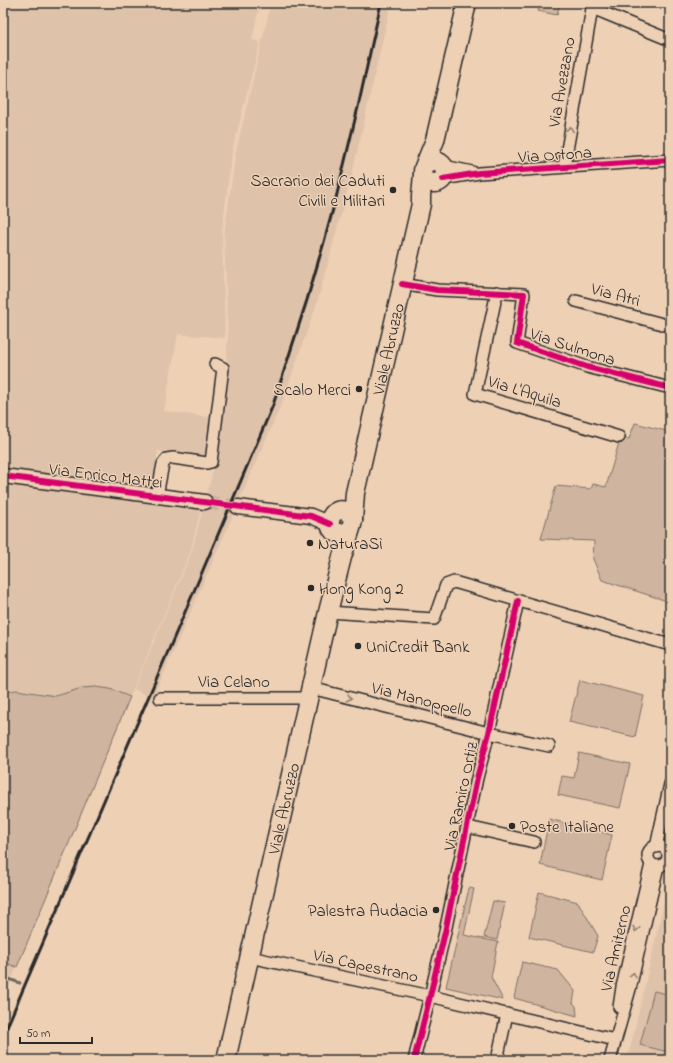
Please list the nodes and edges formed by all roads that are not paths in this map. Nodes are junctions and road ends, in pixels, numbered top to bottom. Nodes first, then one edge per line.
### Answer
1 (467, 3) edge
2 (592, 6) edge
3 (670, 40) edge
4 (670, 160) edge
5 (564, 167) junction
6 (434, 172) junction
7 (402, 284) junction
8 (497, 292) junction
9 (576, 301) dead end
10 (670, 326) edge
11 (215, 364) dead end
12 (670, 388) edge
13 (619, 437) dead end
14 (3, 476) edge
15 (157, 496) junction
16 (205, 502) tunnel mouth
17 (238, 507) tunnel mouth
18 (341, 521) junction
19 (518, 601) junction
20 (328, 612) junction
21 (670, 645) edge
22 (310, 693) junction
23 (160, 698) dead end
24 (489, 732) junction
25 (549, 746) dead end
26 (670, 784) edge
27 (670, 816) edge
28 (468, 827) junction
29 (534, 842) dead end
30 (659, 847) junction
31 (669, 859) edge
32 (655, 865) junction
33 (250, 957) junction
34 (430, 996) junction
35 (507, 1014) junction
36 (615, 1040) junction
37 (226, 1060) edge
38 (414, 1060) edge
39 (497, 1060) edge
40 (610, 1060) edge

1 - 6 main road, Viale Abruzzo
2 - 3 street
5 -> 2 street, Via Avezzano
4 - 5 street, Via Ortona
5 - 6 street, Via Ortona
6 - 7 main road, Viale Abruzzo
7 - 8 street, Via Sulmona
7 - 18 main road, Viale Abruzzo
8 - 12 street, Via Sulmona
8 - 13 street, Via L'Aquila
9 - 10 street, Via Atri
11 - 15 street
14 - 15 street, Via Enrico Mattei
15 - 16 street, Via Enrico Mattei
17 - 18 street
18 - 20 main road, Viale Abruzzo
19 - 20 street
19 - 21 street
19 - 24 street, Via Ramiro Ortiz
20 - 22 main road, Viale Abruzzo
22 - 23 street, Via Celano
22 -> 24 street, Via Manoppello
22 - 33 main road, Viale Abruzzo
24 - 25 street, Via Manoppello
24 - 28 street, Via Ramiro Ortiz
26 - 30 street
27 - 30 street
28 - 29 street
28 - 34 street, Via Ramiro Ortiz
30 - 31 street
30 - 32 street
31 - 32 street
32 - 36 street, Via Amiterno
33 - 34 street, Via Capestrano
33 - 37 main road, Viale Abruzzo
34 - 35 street, Via Capestrano
34 - 38 street, Via Ramiro Ortiz
35 - 36 street, Via Capestrano
35 - 39 street
36 - 40 street, Via Amiterno

